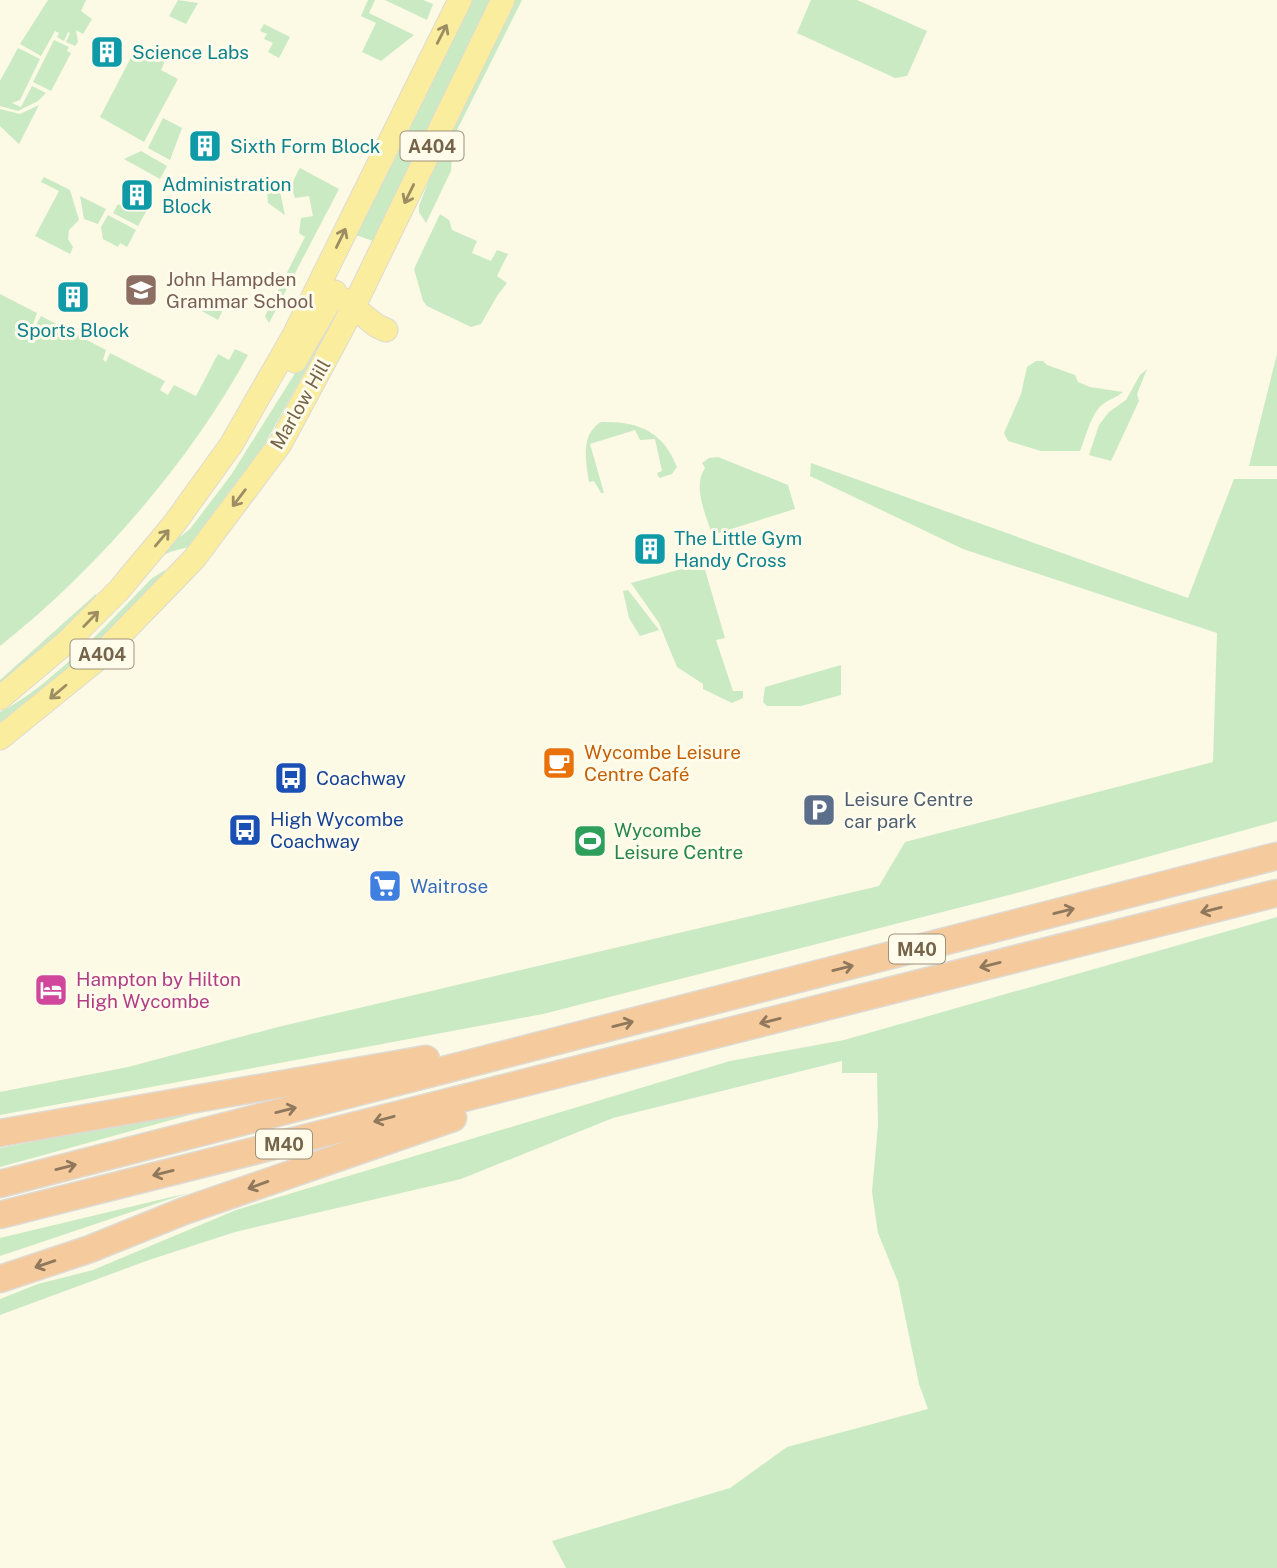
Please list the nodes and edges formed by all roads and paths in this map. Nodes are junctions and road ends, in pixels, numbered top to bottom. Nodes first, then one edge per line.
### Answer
1 (460, 0) edge
2 (503, 0) edge
3 (328, 264) junction
4 (335, 292) junction
5 (357, 300) junction
6 (386, 330) dead end
7 (239, 431) junction
8 (0, 698) edge
9 (0, 738) edge
10 (1277, 856) edge
11 (1277, 893) edge
12 (557, 1042) junction
13 (568, 1072) junction
14 (0, 1133) edge
15 (0, 1184) edge
16 (0, 1215) edge
17 (0, 1279) edge

3 -> 1 main road, Marlow Hill / A404
2 -> 5 main road, Marlow Hill / A404
3 - 4 main road
3 - 7 main road, Marlow Hill / A404
4 - 5 main road
4 - 7 main road, A404
5 - 6 main road
5 -> 9 main road, Marlow Hill / A404
8 -> 7 main road, Marlow Hill / A404
12 -> 10 highway, M40
11 -> 13 highway, M40
12 - 14 highway, M40
15 -> 12 highway, M40
13 -> 16 highway, M40
13 -> 17 highway, M40

